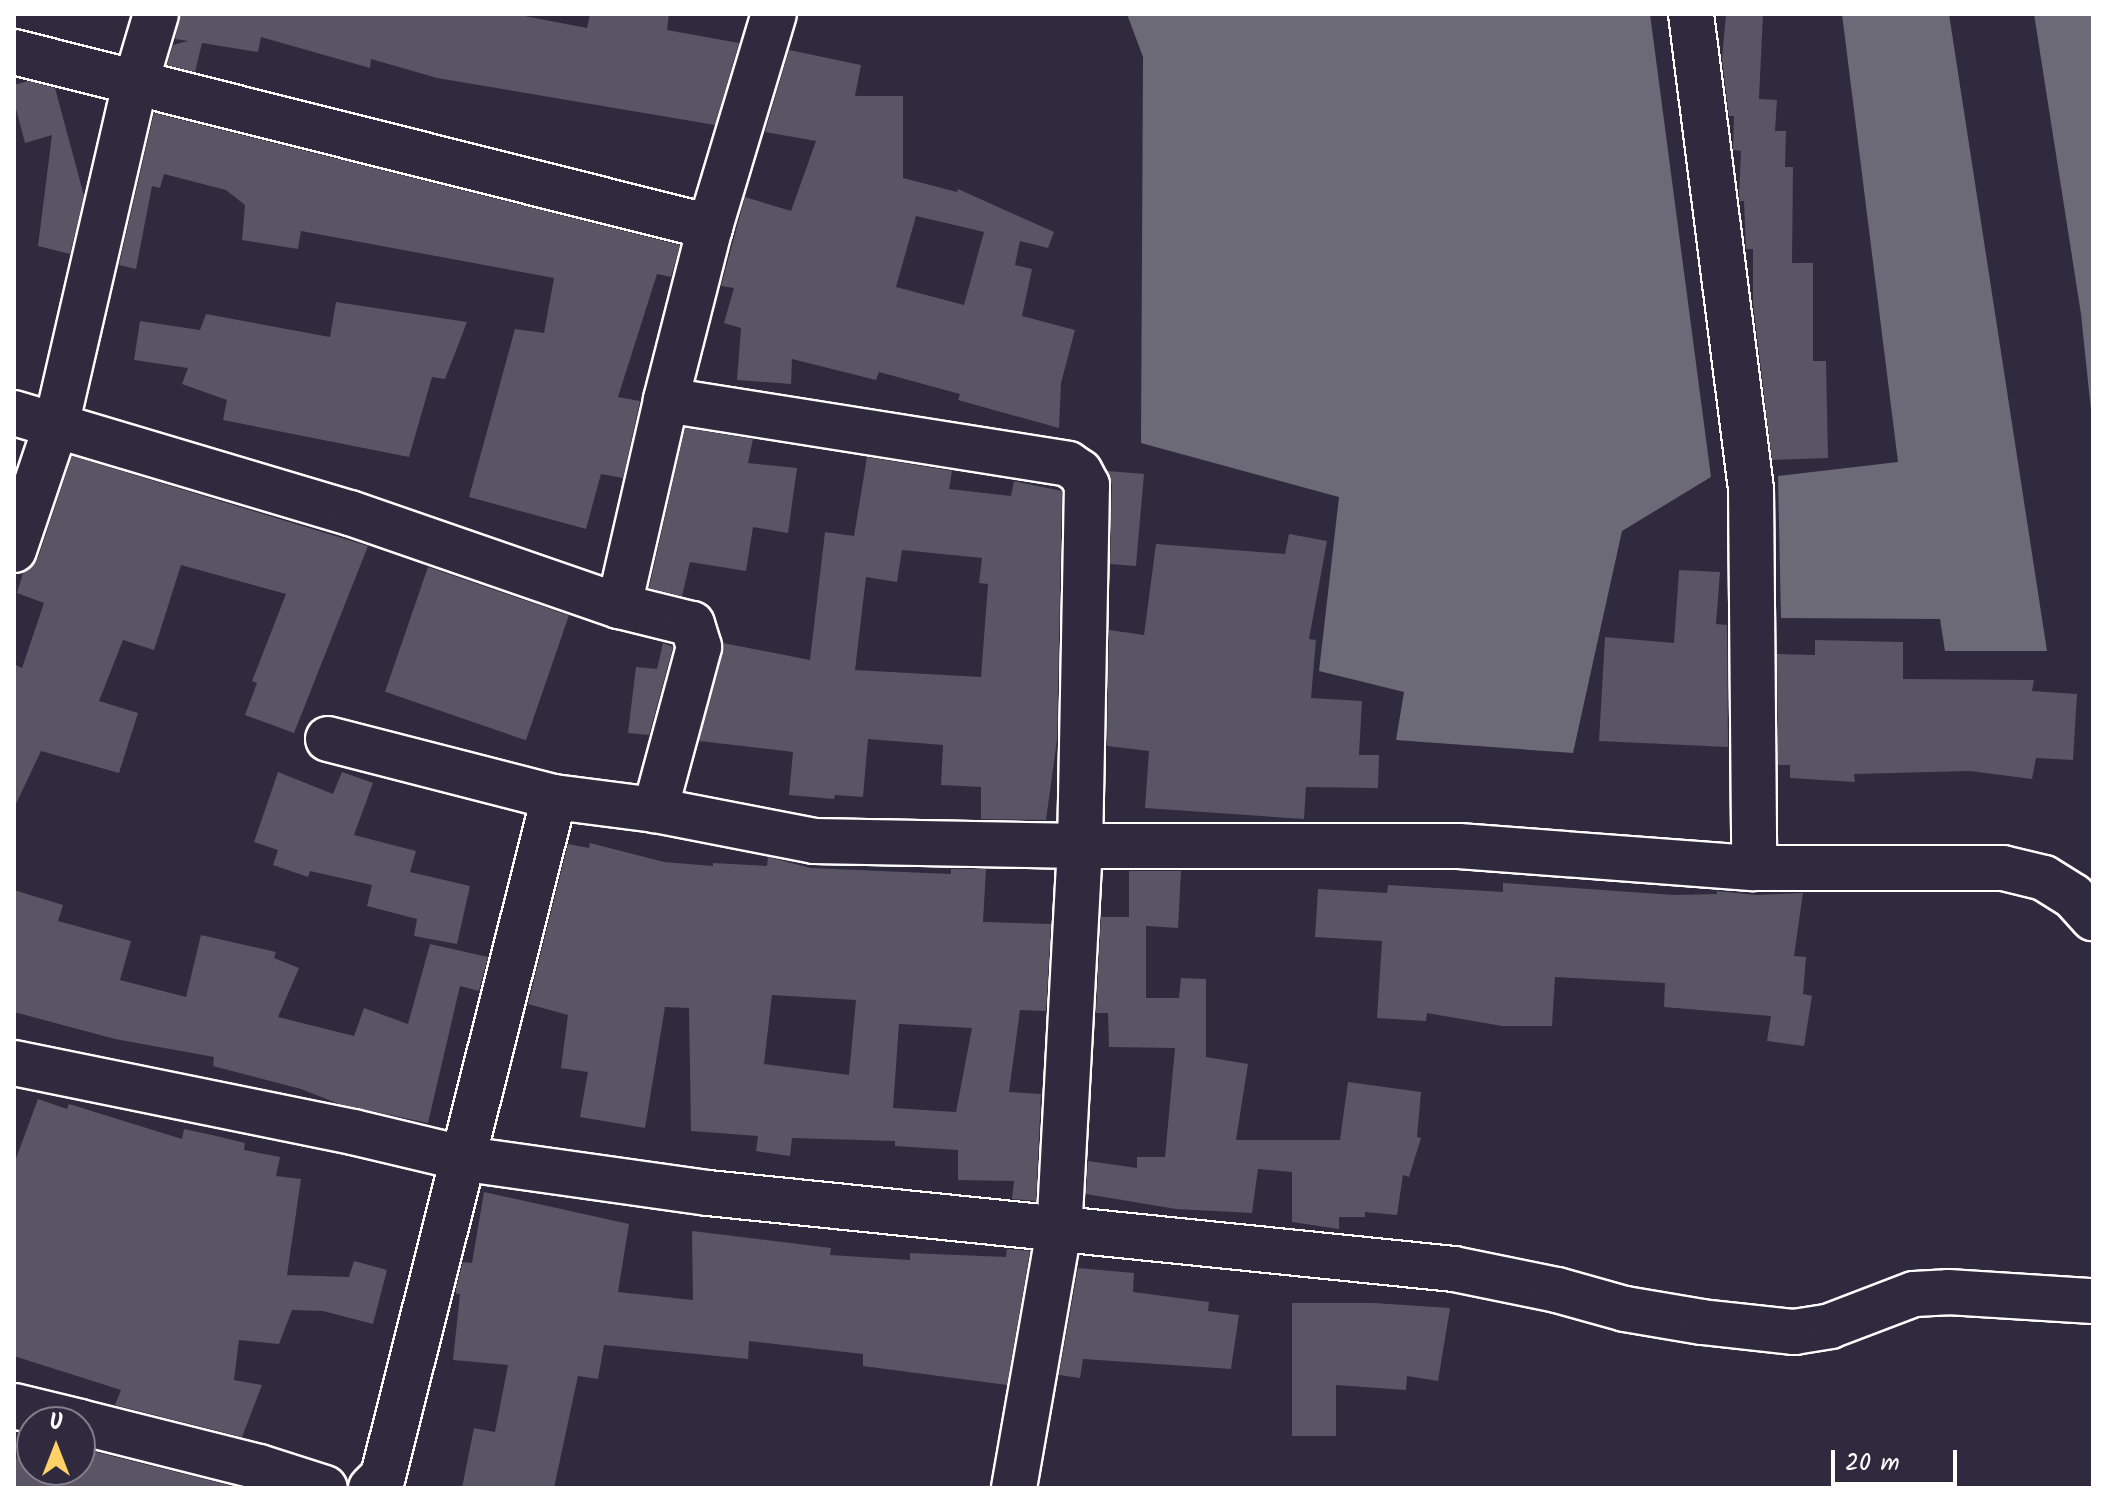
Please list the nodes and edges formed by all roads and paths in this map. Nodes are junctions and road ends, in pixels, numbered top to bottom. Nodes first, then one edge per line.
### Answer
1 (156, 14) edge
2 (774, 14) edge
3 (1691, 14) edge
4 (14, 52) edge
5 (135, 85) junction
6 (710, 227) junction
7 (666, 400) junction
8 (14, 413) edge
9 (56, 426) junction
10 (14, 550) edge
11 (619, 606) junction
12 (328, 739) dead end
13 (554, 797) junction
14 (655, 810) junction
15 (1080, 846) junction
16 (1754, 868) junction
17 (2093, 918) edge
18 (14, 1063) edge
19 (466, 1159) junction
20 (1059, 1230) junction
21 (2093, 1301) edge
22 (96, 1426) edge
23 (325, 1488) edge
24 (371, 1488) edge
25 (1014, 1488) edge

1 - 5 street
2 - 6 street
3 - 16 street
4 - 5 street
5 - 6 street
5 - 9 street
6 - 7 street
7 - 11 street
7 - 15 street
8 - 9 street
9 - 10 street
9 - 11 street
11 - 14 street
12 - 13 street
13 - 14 street
13 - 19 street
14 - 15 street
15 - 16 street
15 - 20 street
16 - 17 street
18 - 19 street
19 - 20 street
19 - 24 street
20 - 21 street
20 - 25 street
22 - 23 street

